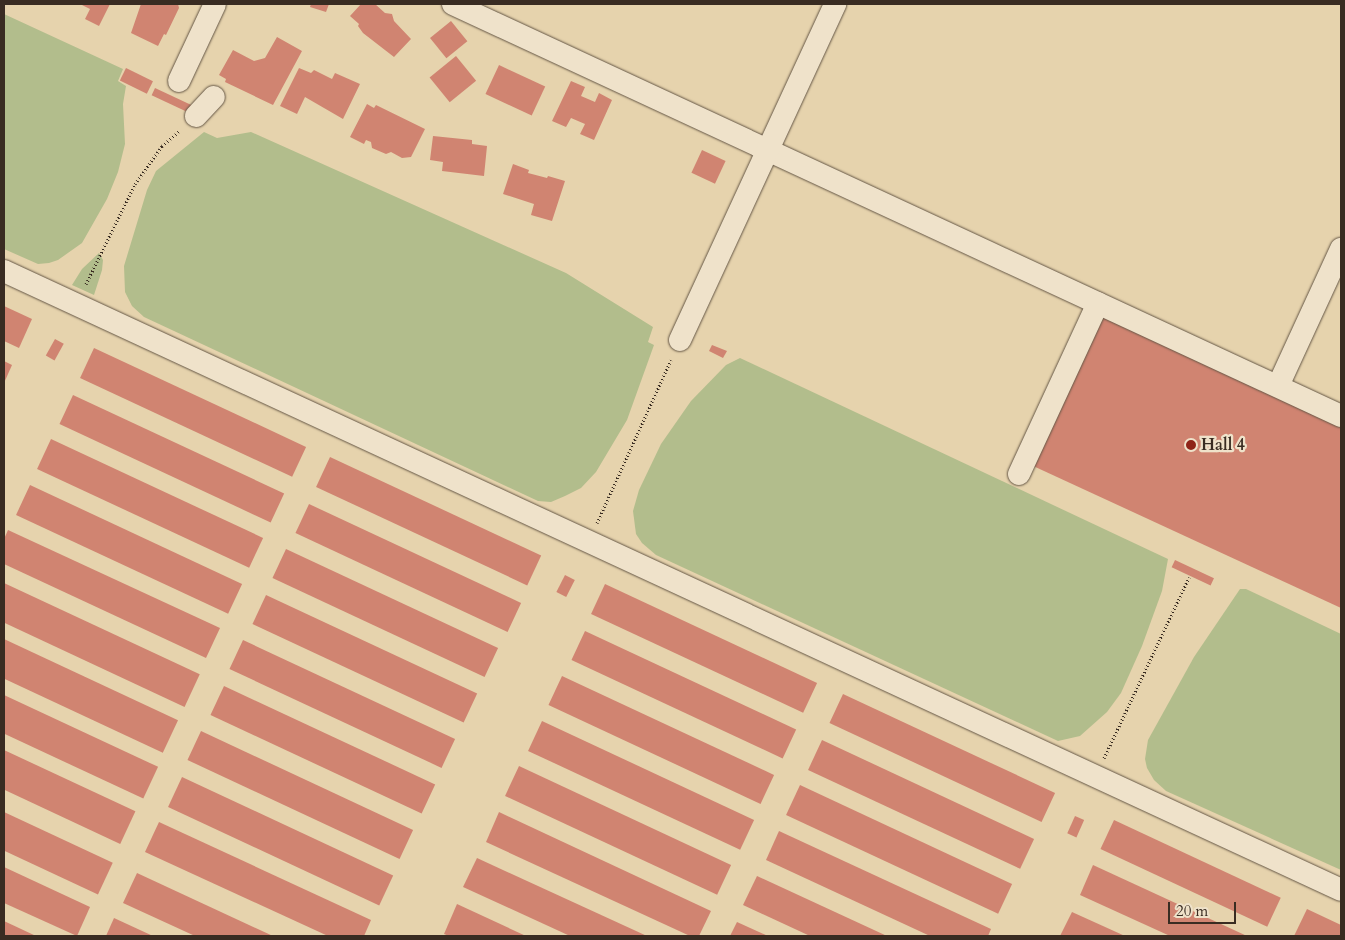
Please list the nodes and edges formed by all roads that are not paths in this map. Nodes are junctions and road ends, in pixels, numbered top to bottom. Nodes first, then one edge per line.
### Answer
1 (215, 4) edge
2 (453, 4) edge
3 (835, 4) edge
4 (179, 80) dead end
5 (214, 97) dead end
6 (196, 116) road end
7 (767, 150) junction
8 (1341, 249) edge
9 (4, 271) edge
10 (1098, 303) junction
11 (680, 340) road end
12 (1278, 386) junction
13 (1341, 416) edge
14 (1019, 474) dead end
15 (1341, 890) edge

1 - 4 lane
2 - 7 lane
3 - 7 lane
5 - 6 lane
7 - 10 lane
7 - 11 lane
8 - 12 lane
9 - 15 lane
10 - 12 lane
10 - 14 lane
12 - 13 lane

